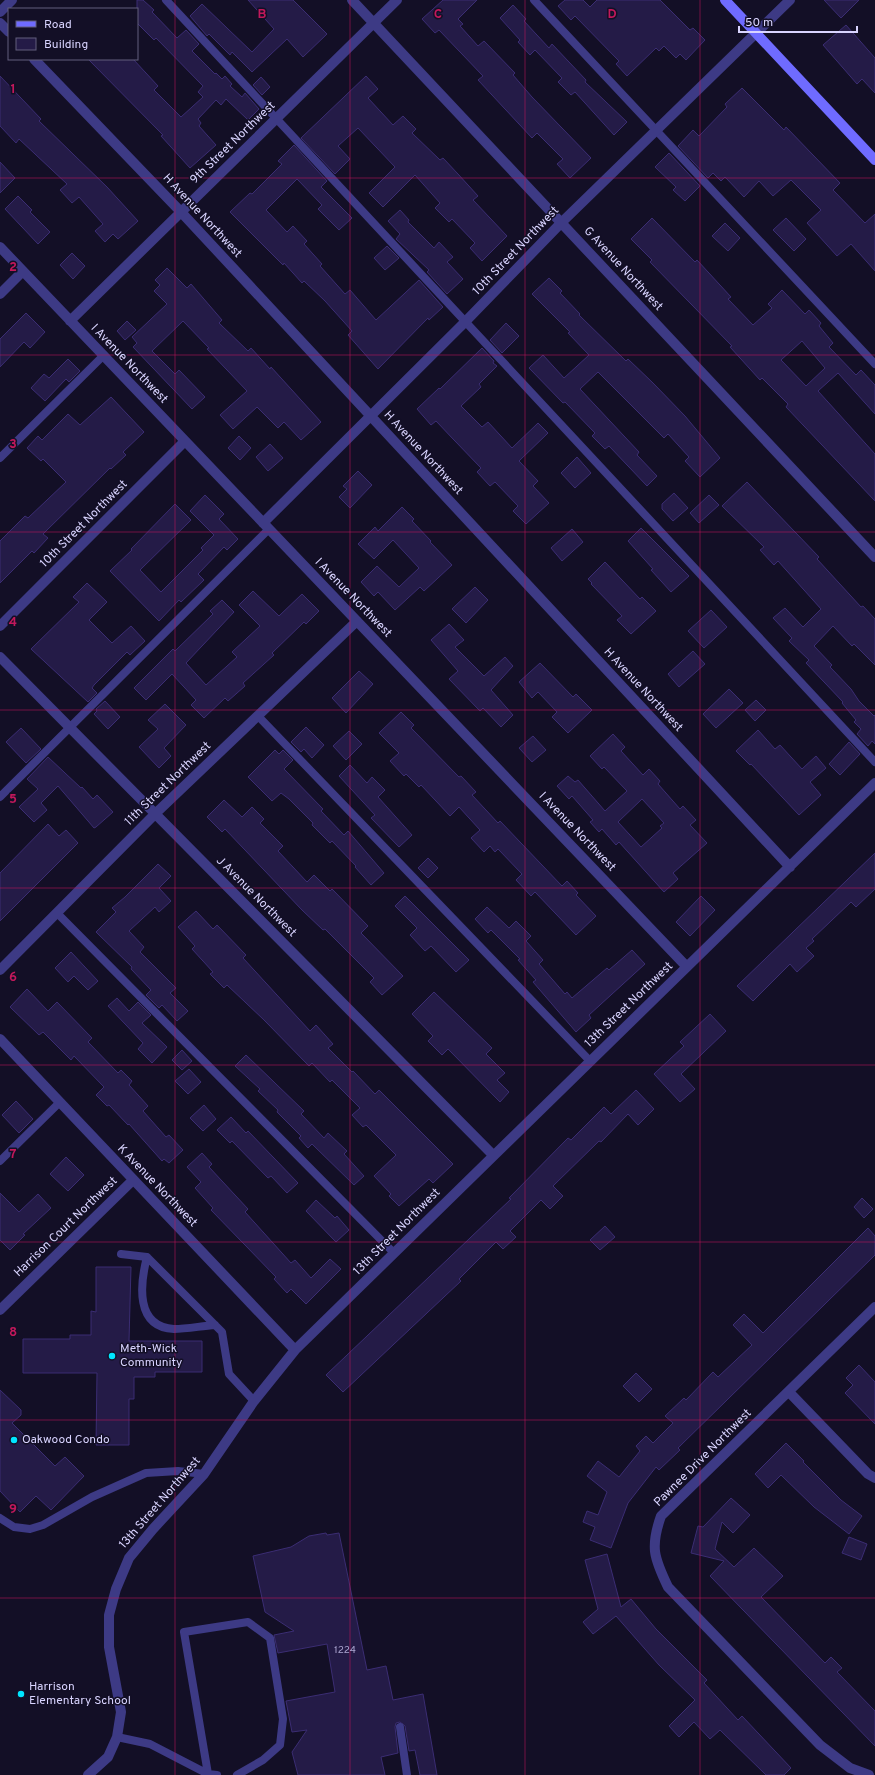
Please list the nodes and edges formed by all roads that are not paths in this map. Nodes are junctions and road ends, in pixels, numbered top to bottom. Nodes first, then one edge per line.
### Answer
1 (12, 0) edge
2 (166, 0) edge
3 (352, 0) edge
4 (397, 0) edge
5 (534, 0) edge
6 (725, 0) edge
7 (790, 0) edge
8 (0, 12) edge
9 (0, 23) edge
10 (373, 23) junction
11 (8, 31) edge
12 (758, 33) junction
13 (35, 60) edge
14 (277, 119) junction
15 (657, 131) junction
16 (875, 160) edge
17 (181, 212) junction
18 (561, 223) junction
19 (0, 247) edge
20 (23, 271) junction
21 (0, 294) edge
22 (70, 321) junction
23 (465, 322) junction
24 (104, 356) junction
25 (875, 364) edge
26 (370, 416) junction
27 (185, 441) junction
28 (0, 458) edge
29 (266, 526) junction
30 (875, 557) edge
31 (357, 621) junction
32 (0, 626) edge
33 (0, 657) edge
34 (258, 716) junction
35 (70, 727) junction
36 (875, 762) edge
37 (875, 783) edge
38 (0, 797) edge
39 (155, 814) junction
40 (790, 867) junction
41 (57, 913) junction
42 (687, 967) junction
43 (0, 970) edge
44 (0, 1039) edge
45 (590, 1061) junction
46 (60, 1102) junction
47 (493, 1156) junction
48 (0, 1161) edge
49 (133, 1180) junction
50 (394, 1253) junction
51 (120, 1254) dead end
52 (147, 1257) junction
53 (875, 1307) edge
54 (0, 1310) edge
55 (215, 1325) junction
56 (295, 1350) junction
57 (789, 1392) junction
58 (254, 1402) junction
59 (204, 1474) junction
60 (875, 1478) edge
61 (0, 1518) edge
62 (400, 1727) dead end
63 (117, 1737) junction
64 (90, 1774) edge
65 (208, 1774) junction
66 (217, 1775) edge
67 (237, 1775) edge
68 (407, 1775) edge
69 (868, 1775) edge

1 - 8 street
2 - 14 lane
3 - 10 street, G Avenue Northwest
4 - 10 street, 9th Street Northwest
5 - 15 lane
6 - 12 main road
7 - 12 street, 10th Street Northwest
9 - 11 street
10 - 14 street, 9th Street Northwest
10 - 18 street, G Avenue Northwest
12 - 15 street, 10th Street Northwest
12 - 16 main road
13 - 17 street, H Avenue Northwest
14 - 17 street, 9th Street Northwest
14 - 23 lane
15 - 18 street, 10th Street Northwest
15 - 25 lane
17 - 22 street, 9th Street Northwest
17 - 26 street, H Avenue Northwest
18 - 23 street, 10th Street Northwest
18 - 30 street, G Avenue Northwest
19 - 20 street, I Avenue Northwest
20 - 21 street
20 - 22 street, I Avenue Northwest
22 - 24 street, I Avenue Northwest
23 - 26 street, 10th Street Northwest
23 - 36 lane
24 - 27 street, I Avenue Northwest
24 - 28 lane
26 - 29 street, 10th Street Northwest
26 - 40 street, H Avenue Northwest
27 - 29 street, I Avenue Northwest
27 - 32 street, 10th Street Northwest
29 - 31 street, I Avenue Northwest
29 - 35 lane
31 - 34 street, 11th Street Northwest
31 - 42 street, I Avenue Northwest
33 - 35 street, J Avenue Northwest
34 - 39 street, 11th Street Northwest
34 - 45 lane
35 - 38 lane
35 - 39 street, J Avenue Northwest
37 - 40 street, 13th Street Northwest
39 - 41 street, 11th Street Northwest
39 - 47 street, J Avenue Northwest
40 - 42 street, 13th Street Northwest
41 - 43 street, 11th Street Northwest
41 - 50 lane
42 - 45 street, 13th Street Northwest
44 - 46 street, K Avenue Northwest
45 - 47 street, 13th Street Northwest
46 - 48 lane
46 - 49 street, K Avenue Northwest
47 - 50 street, 13th Street Northwest
49 - 54 street, Harrison Court Northwest
49 - 56 street, K Avenue Northwest
50 - 56 street, 13th Street Northwest
51 - 52 lane
52 - 55 lane
52 - 55 lane
53 - 57 street, Pawnee Drive Northwest
55 - 58 lane
56 - 58 street, 13th Street Northwest
57 - 60 street
57 - 69 street, Pawnee Drive Northwest
58 - 59 street, 13th Street Northwest
59 - 61 lane
59 - 63 street, 13th Street Northwest
62 - 68 lane
63 - 64 street, 13th Street Northwest
63 - 65 lane
65 - 66 lane
65 - 67 lane

